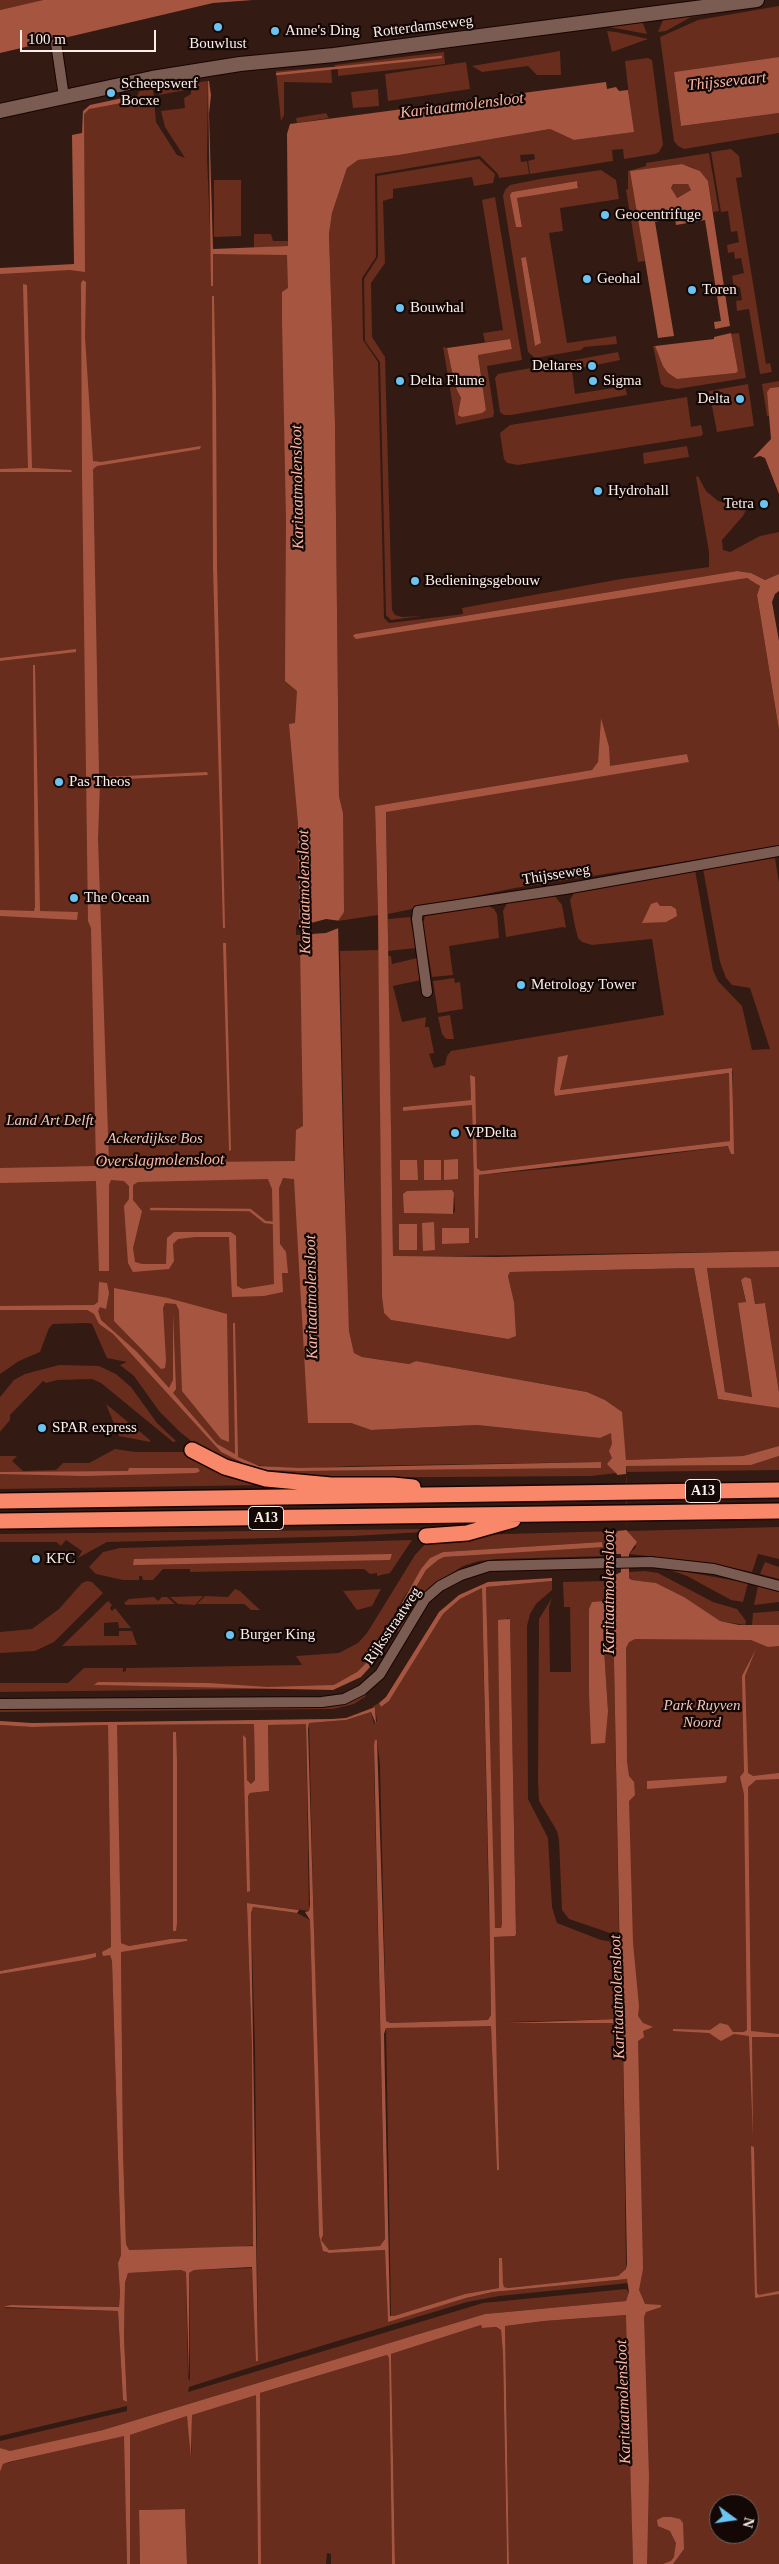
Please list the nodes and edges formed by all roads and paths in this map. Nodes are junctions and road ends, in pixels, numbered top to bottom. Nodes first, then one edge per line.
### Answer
1 (757, 0) edge
2 (56, 43) dead end
3 (64, 97) junction
4 (0, 111) edge
5 (779, 851) edge
6 (427, 992) dead end
7 (192, 1450) dead end
8 (779, 1490) edge
9 (466, 1494) junction
10 (0, 1501) edge
11 (779, 1511) edge
12 (532, 1514) junction
13 (0, 1521) edge
14 (426, 1536) dead end
15 (779, 1586) edge
16 (0, 1704) edge

1 - 3 street, Rotterdamseweg
2 - 3 street
3 - 4 street, Rotterdamseweg
5 - 6 street, Thijsseweg
7 - 9 highway, A13
8 - 9 highway, A13
9 - 10 highway, A13
11 - 12 highway, A13
12 - 13 highway, A13
12 - 14 highway, A13
15 - 16 street, Rijksstraatweg

